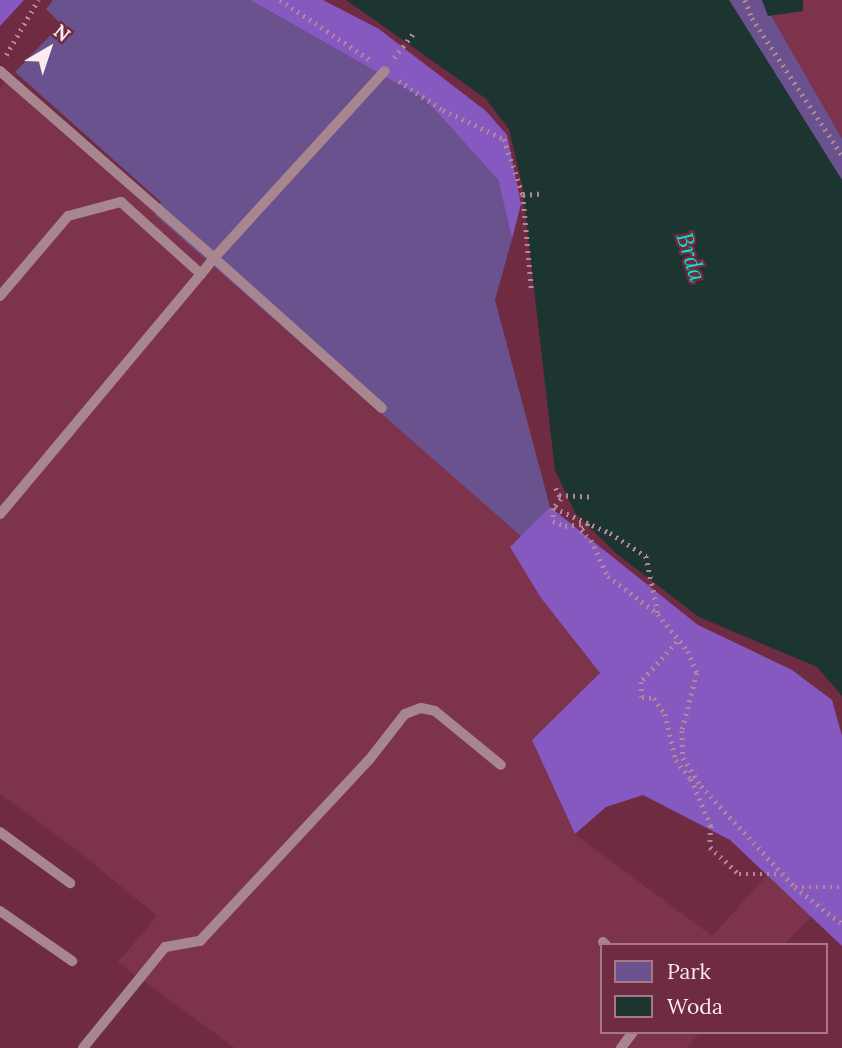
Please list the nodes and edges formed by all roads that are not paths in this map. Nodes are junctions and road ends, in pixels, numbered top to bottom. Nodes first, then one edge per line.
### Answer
1 (0, 71) edge
2 (385, 71) road end
3 (214, 257) junction
4 (201, 275) junction
5 (0, 296) edge
6 (382, 408) dead end
7 (0, 514) edge
8 (500, 765) dead end
9 (0, 832) edge
10 (71, 883) dead end
11 (0, 912) edge
12 (72, 961) dead end
13 (83, 1048) edge

1 - 3 lane
2 - 3 lane
3 - 4 lane
3 - 6 lane
4 - 5 lane
4 - 7 lane
8 - 13 lane
9 - 10 lane
11 - 12 lane

